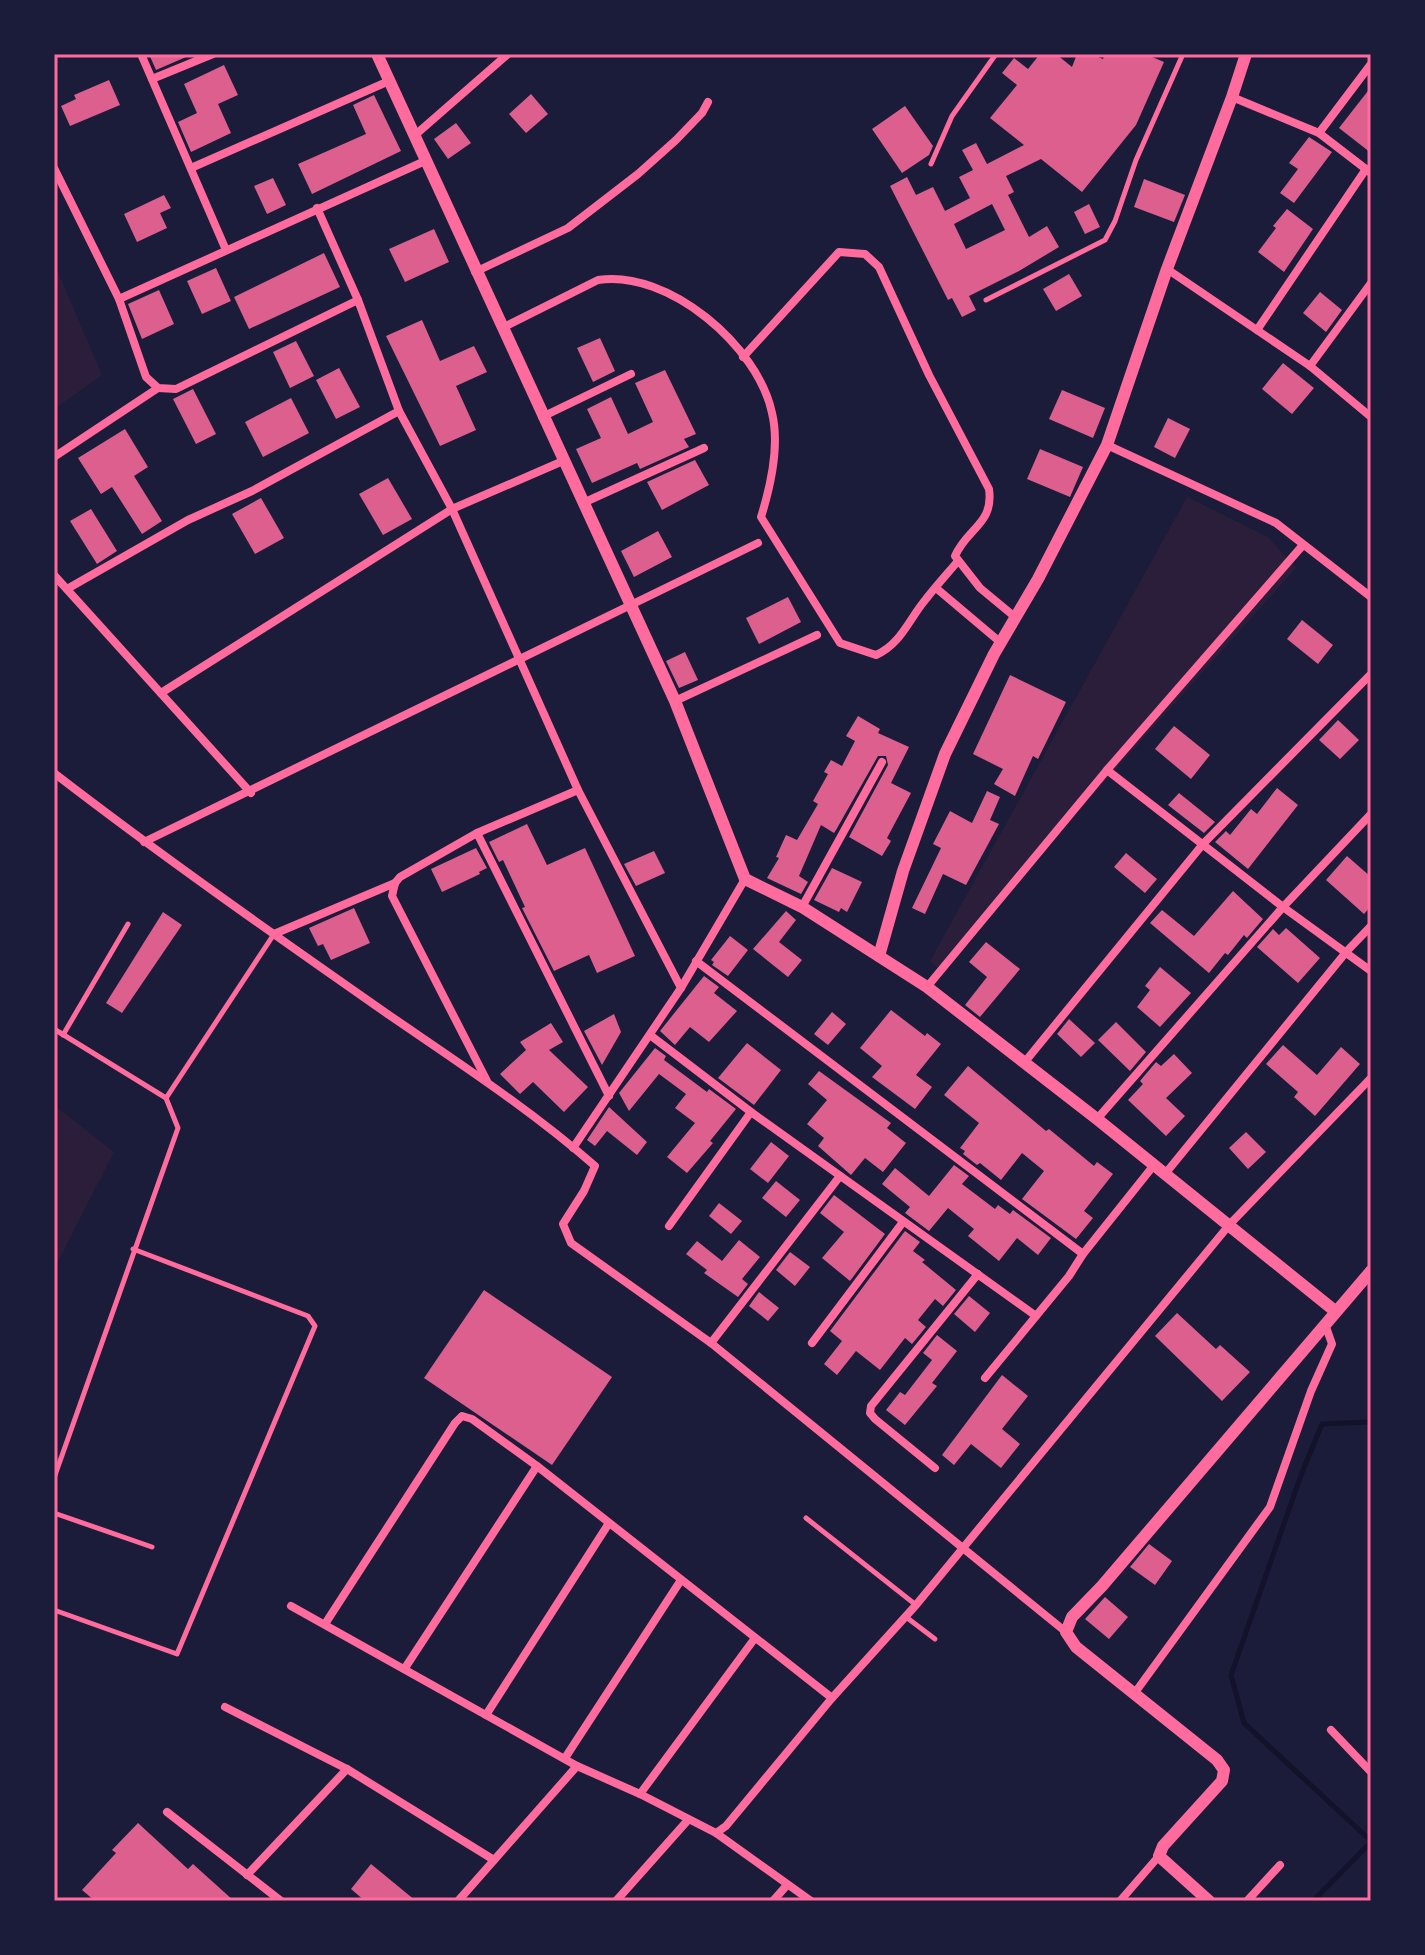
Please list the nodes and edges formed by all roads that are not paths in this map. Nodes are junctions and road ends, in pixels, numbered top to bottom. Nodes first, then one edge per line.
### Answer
1 (141, 54) edge
2 (213, 54) edge
3 (377, 54) edge
4 (508, 54) edge
5 (996, 54) edge
6 (1183, 54) edge
7 (1246, 54) edge
8 (1371, 64) edge
9 (152, 79) junction
10 (389, 81) junction
11 (1232, 97) junction
12 (708, 102) dead end
13 (1319, 133) junction
14 (414, 136) junction
15 (425, 161) junction
16 (931, 164) dead end
17 (54, 168) edge
18 (191, 168) junction
19 (1369, 171) edge
20 (317, 208) junction
21 (226, 250) junction
22 (1167, 269) junction
23 (475, 272) junction
24 (1371, 283) edge
25 (119, 299) junction
26 (358, 300) junction
27 (986, 300) dead end
28 (502, 328) junction
29 (1257, 330) junction
30 (743, 357) junction
31 (1310, 366) junction
32 (631, 374) dead end
33 (158, 388) junction
34 (399, 411) junction
35 (542, 417) junction
36 (1371, 417) edge
37 (1107, 445) junction
38 (704, 448) dead end
39 (54, 457) edge
40 (563, 461) junction
41 (583, 503) junction
42 (452, 509) junction
43 (758, 543) dead end
44 (1303, 545) junction
45 (958, 561) junction
46 (54, 575) edge
47 (936, 588) junction
48 (67, 589) junction
49 (1371, 597) edge
50 (631, 607) junction
51 (1015, 617) junction
52 (817, 635) dead end
53 (1000, 642) junction
54 (520, 661) junction
55 (1371, 674) edge
56 (161, 693) junction
57 (675, 701) junction
58 (882, 762) dead end
59 (1107, 770) junction
60 (54, 773) edge
61 (578, 790) junction
62 (251, 793) junction
63 (1371, 814) edge
64 (477, 833) junction
65 (144, 842) junction
66 (1203, 844) junction
67 (745, 879) junction
68 (395, 883) junction
69 (802, 907) junction
70 (1283, 907) junction
71 (128, 924) dead end
72 (1371, 926) edge
73 (274, 934) junction
74 (1347, 951) junction
75 (879, 956) junction
76 (696, 961) junction
77 (1371, 971) edge
78 (927, 987) junction
79 (681, 988) junction
80 (54, 1029) edge
81 (63, 1035) junction
82 (650, 1035) junction
83 (1024, 1063) junction
84 (1371, 1078) edge
85 (489, 1085) junction
86 (609, 1096) junction
87 (166, 1098) junction
88 (751, 1112) junction
89 (1097, 1119) junction
90 (573, 1148) junction
91 (1154, 1165) junction
92 (1165, 1174) junction
93 (840, 1176) junction
94 (903, 1222) junction
95 (1230, 1224) junction
96 (669, 1226) dead end
97 (133, 1249) junction
98 (1083, 1254) junction
99 (1371, 1271) edge
100 (978, 1274) junction
101 (1335, 1311) junction
102 (1036, 1316) junction
103 (1325, 1323) junction
104 (711, 1343) junction
105 (812, 1343) dead end
106 (985, 1378) dead end
107 (537, 1466) junction
108 (935, 1468) dead end
109 (54, 1478) edge
110 (54, 1513) edge
111 (806, 1518) dead end
112 (609, 1523) junction
113 (152, 1547) dead end
114 (962, 1549) junction
115 (681, 1580) junction
116 (916, 1605) junction
117 (291, 1606) dead end
118 (54, 1610) edge
119 (906, 1617) junction
120 (325, 1624) junction
121 (1066, 1632) junction
122 (755, 1638) junction
123 (935, 1639) dead end
124 (405, 1668) junction
125 (1134, 1694) junction
126 (832, 1698) junction
127 (225, 1707) dead end
128 (486, 1715) junction
129 (1331, 1730) dead end
130 (565, 1758) junction
131 (577, 1766) junction
132 (347, 1769) junction
133 (1371, 1772) edge
134 (640, 1794) junction
135 (167, 1812) dead end
136 (688, 1820) junction
137 (716, 1833) junction
138 (1159, 1856) junction
139 (494, 1860) junction
140 (1280, 1865) dead end
141 (247, 1875) junction
142 (787, 1885) junction
143 (281, 1901) edge
144 (458, 1901) edge
145 (616, 1901) edge
146 (773, 1901) edge
147 (811, 1901) edge
148 (1120, 1901) edge
149 (1209, 1901) edge
150 (1247, 1901) edge

1 - 9 street
2 - 9 street
3 - 10 street
4 - 14 street
5 - 16 lane
6 - 27 lane
7 - 11 street
8 - 13 street
9 - 18 street
10 - 14 street
10 - 18 street
11 - 13 street
11 - 22 street
12 - 23 street
13 - 19 street
14 - 15 street
15 - 20 street
15 - 23 street
17 - 25 street
18 - 21 street
19 - 29 street
20 - 21 street
20 - 26 street
21 - 25 street
22 - 29 street
22 - 37 street
23 - 28 street
24 - 31 street
25 - 33 street
26 - 33 street
26 - 34 street
28 - 30 street
28 - 35 street
29 - 31 street
30 - 45 street
30 - 47 street
31 - 36 street
32 - 35 street
33 - 39 street
34 - 42 street
34 - 48 street
35 - 40 street
37 - 44 street
37 - 51 street
38 - 41 street
40 - 41 street
40 - 42 street
41 - 50 street
42 - 54 street
42 - 56 street
43 - 50 street
44 - 49 street
44 - 59 street
45 - 47 street
45 - 51 street
46 - 48 street
47 - 53 street
48 - 56 street
50 - 54 street
50 - 57 street
51 - 53 street
52 - 57 street
53 - 75 street
54 - 61 street
54 - 62 street
55 - 66 street
56 - 62 street
57 - 67 street
58 - 69 street
59 - 66 street
59 - 78 street
60 - 65 street
61 - 64 street
61 - 79 street
62 - 65 street
63 - 70 street
64 - 68 street
64 - 86 street
65 - 73 street
66 - 70 street
66 - 83 street
67 - 69 street
67 - 76 street
68 - 73 street
68 - 85 street
69 - 75 street
70 - 74 street
70 - 89 street
71 - 81 lane
72 - 74 street
73 - 85 street
73 - 87 lane
74 - 77 street
74 - 92 street
75 - 78 street
76 - 79 street
76 - 98 street
78 - 83 street
79 - 82 street
80 - 81 lane
81 - 87 lane
82 - 86 street
82 - 88 street
83 - 89 street
84 - 95 street
85 - 90 street
86 - 90 street
87 - 97 lane
88 - 93 street
88 - 96 street
89 - 91 street
90 - 104 street
91 - 92 street
91 - 98 street
92 - 95 street
93 - 94 street
93 - 104 street
94 - 100 street
94 - 105 street
95 - 101 street
95 - 114 street
97 - 109 lane
97 - 118 lane
98 - 102 street
99 - 101 street
100 - 102 street
100 - 108 street
101 - 103 street
102 - 106 street
103 - 121 street
103 - 125 street
104 - 114 street
107 - 112 street
107 - 120 street
107 - 124 street
110 - 113 lane
111 - 116 lane
112 - 115 street
112 - 128 street
114 - 116 street
114 - 121 street
115 - 122 street
115 - 130 street
116 - 119 street
117 - 120 street
119 - 123 lane
119 - 126 street
120 - 124 street
121 - 125 street
122 - 126 street
122 - 134 street
124 - 128 street
125 - 138 street
126 - 137 street
127 - 132 street
128 - 130 street
129 - 133 street
130 - 131 street
131 - 134 street
131 - 139 street
132 - 139 street
132 - 141 street
134 - 136 street
135 - 141 street
136 - 137 street
136 - 145 street
137 - 142 street
138 - 148 street
138 - 149 street
139 - 144 street
140 - 150 street
141 - 143 street
142 - 146 street
142 - 147 street

